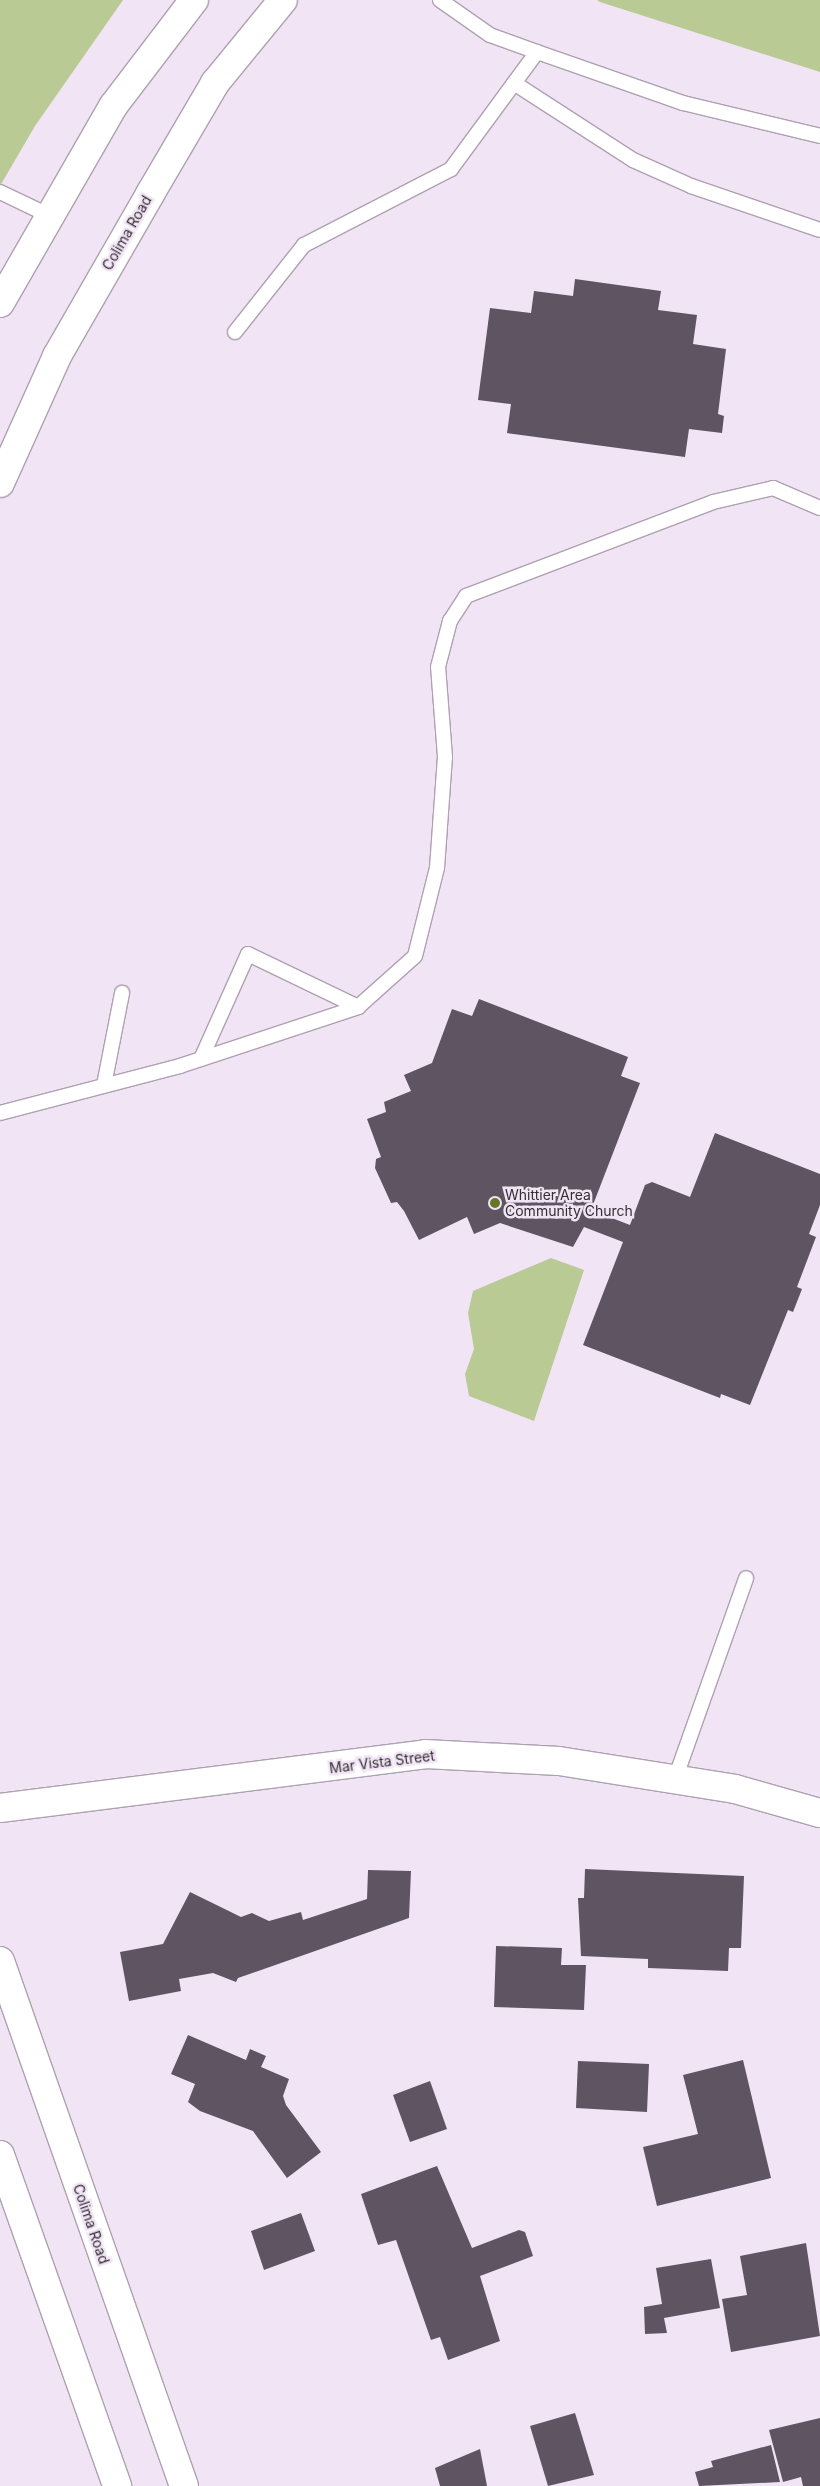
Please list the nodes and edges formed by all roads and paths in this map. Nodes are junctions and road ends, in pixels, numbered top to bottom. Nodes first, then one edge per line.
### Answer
1 (194, 0) edge
2 (283, 0) edge
3 (440, 0) edge
4 (537, 52) junction
5 (514, 83) junction
6 (820, 136) edge
7 (0, 192) edge
8 (48, 215) junction
9 (820, 230) edge
10 (0, 303) edge
11 (235, 332) dead end
12 (0, 483) edge
13 (820, 508) edge
14 (122, 993) dead end
15 (358, 1007) junction
16 (201, 1059) junction
17 (104, 1085) junction
18 (0, 1113) edge
19 (746, 1578) dead end
20 (675, 1779) junction
21 (0, 1808) edge
22 (820, 1813) edge
23 (0, 1961) edge
24 (0, 2155) edge
25 (117, 2486) edge
26 (184, 2486) edge

1 - 8 main road
2 - 12 main road, Colima Road
3 - 4 lane
4 - 5 lane
4 - 6 lane
5 - 9 lane
5 - 11 lane
7 - 8 lane
8 - 10 main road
13 - 15 lane
14 - 17 lane
15 - 16 lane
15 - 16 lane
16 - 17 lane
17 - 18 lane
19 - 20 lane
20 - 21 main road, Mar Vista Street
20 - 22 main road, Mar Vista Street
23 - 26 main road, Colima Road
24 - 25 main road

